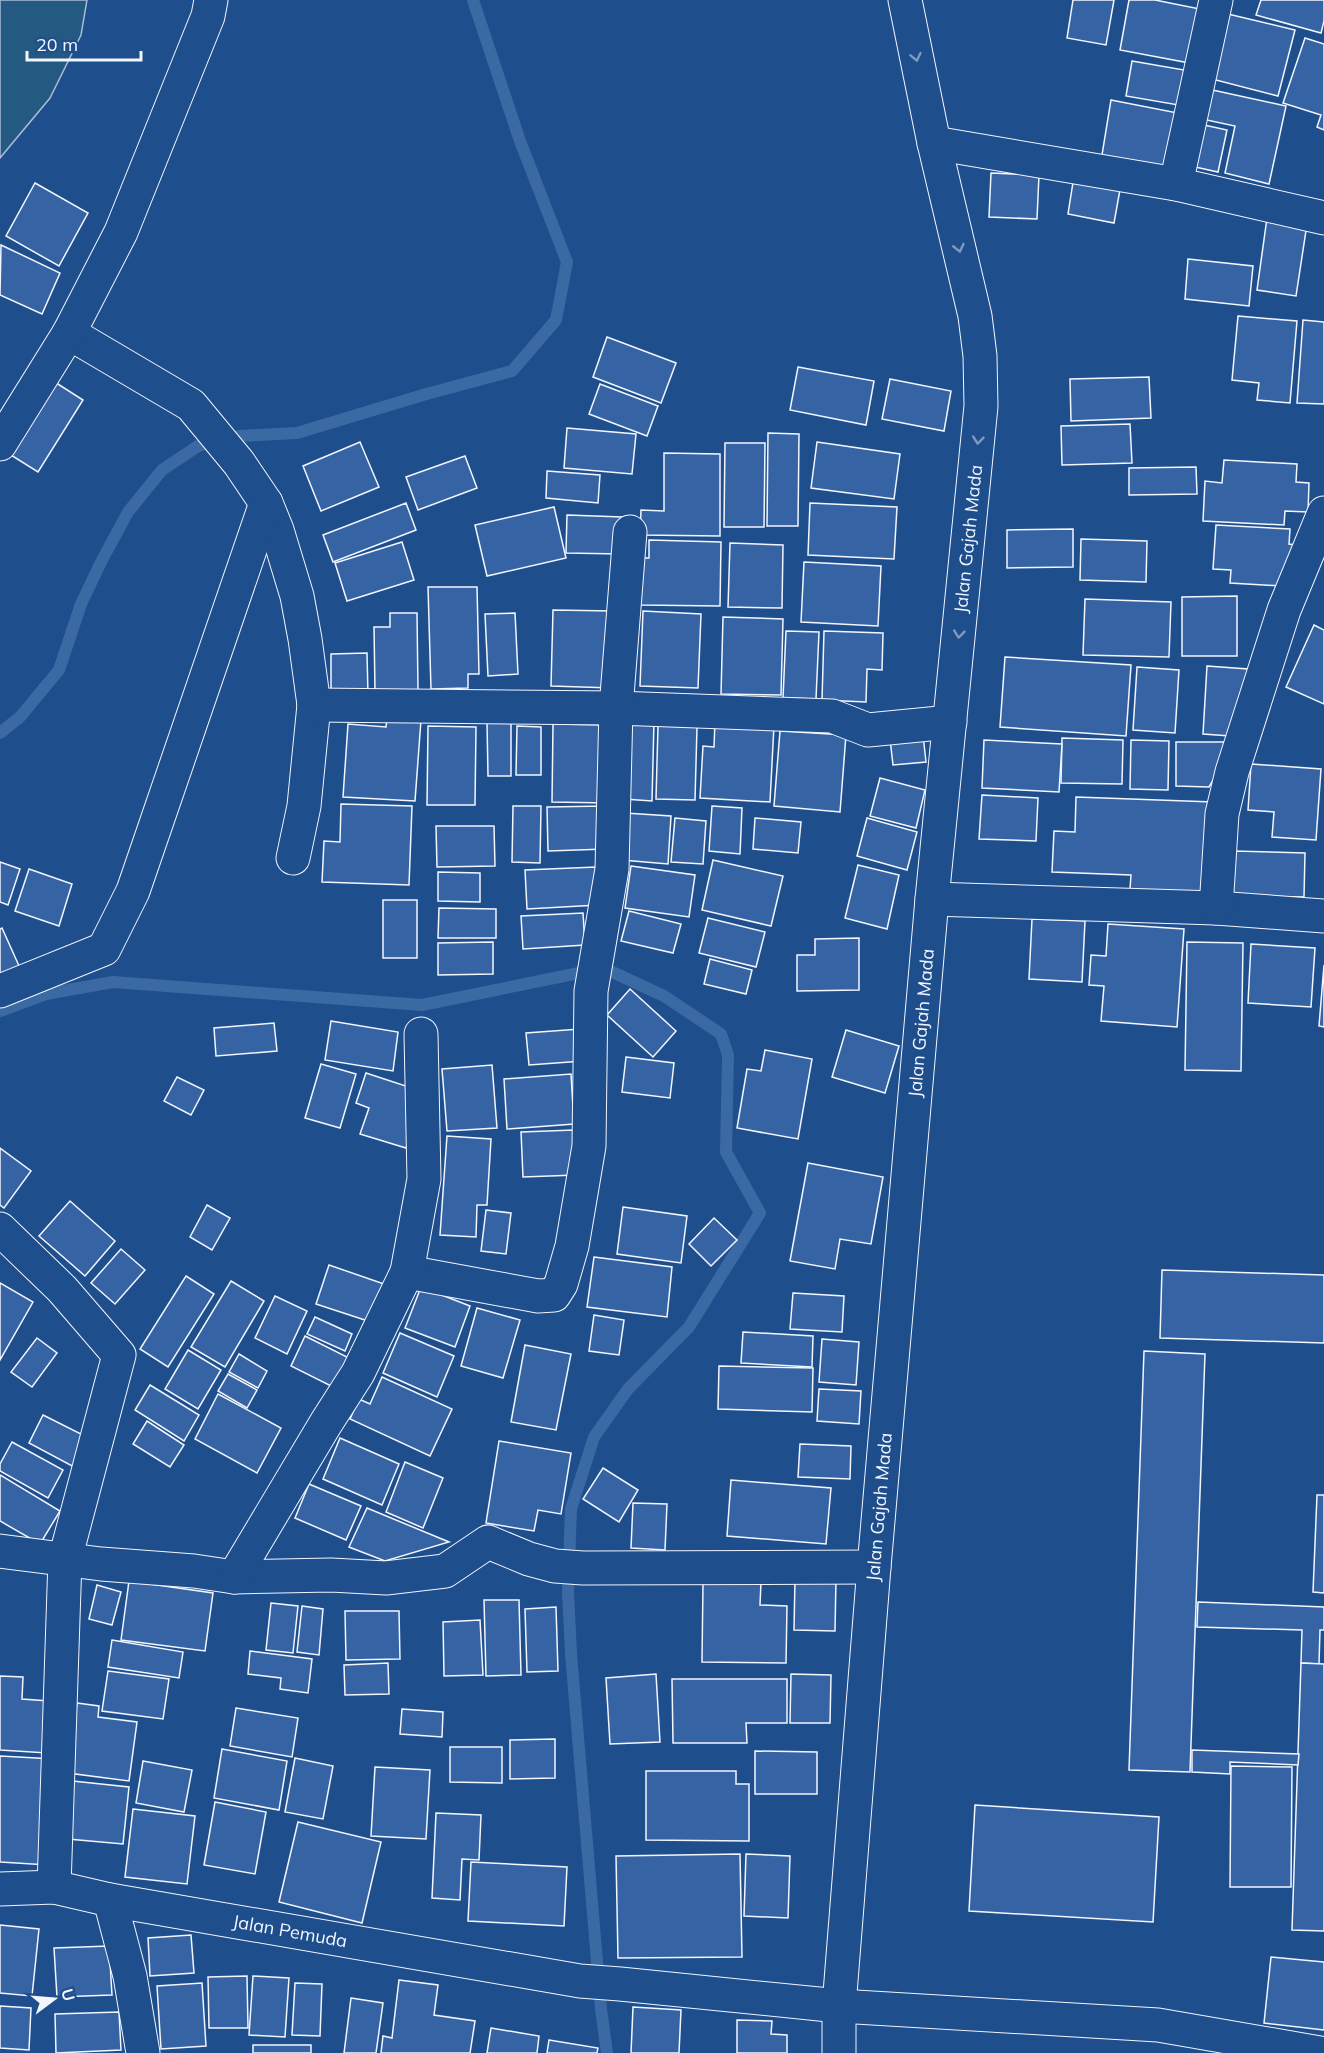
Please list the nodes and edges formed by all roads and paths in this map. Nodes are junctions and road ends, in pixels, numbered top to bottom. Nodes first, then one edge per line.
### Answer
1 (211, 0) edge
2 (905, 0) edge
3 (1216, 0) edge
4 (934, 143) junction
5 (1176, 184) junction
6 (1324, 218) edge
7 (69, 333) junction
8 (0, 444) edge
9 (266, 502) junction
10 (1324, 513) edge
11 (630, 532) dead end
12 (314, 705) junction
13 (616, 708) junction
14 (950, 722) junction
15 (293, 858) dead end
16 (932, 899) junction
17 (1216, 908) junction
18 (1324, 916) edge
19 (0, 991) edge
20 (421, 1034) dead end
21 (0, 1229) edge
22 (407, 1272) junction
23 (0, 1551) edge
24 (65, 1559) junction
25 (874, 1567) junction
26 (234, 1577) junction
27 (54, 1887) junction
28 (0, 1889) edge
29 (110, 1900) junction
30 (839, 2006) junction
31 (143, 2053) edge
32 (839, 2053) edge
33 (1320, 2053) edge

1 - 7 street
2 -> 4 street, Jalan Gajah Mada
3 - 5 street
4 - 5 street
4 -> 14 street, Jalan Gajah Mada
5 - 6 street
7 - 8 street
7 - 9 street
9 - 12 street
9 - 19 street
10 - 17 street
11 - 13 street
12 - 13 street
12 - 15 street
13 - 14 street
13 - 22 street
14 - 16 street, Jalan Gajah Mada
16 - 17 street
16 - 25 street, Jalan Gajah Mada
17 - 18 street
20 - 22 street
21 - 24 street
22 - 26 street
23 - 24 street
24 - 26 street
24 - 27 street
25 - 26 street
25 - 30 street, Jalan Gajah Mada
27 - 28 street, Jalan Pemuda
27 - 29 street, Jalan Pemuda
29 - 30 street, Jalan Pemuda
29 - 31 street
30 - 32 street, Jalan Gajah Mada
30 - 33 street, Jalan Pemuda

